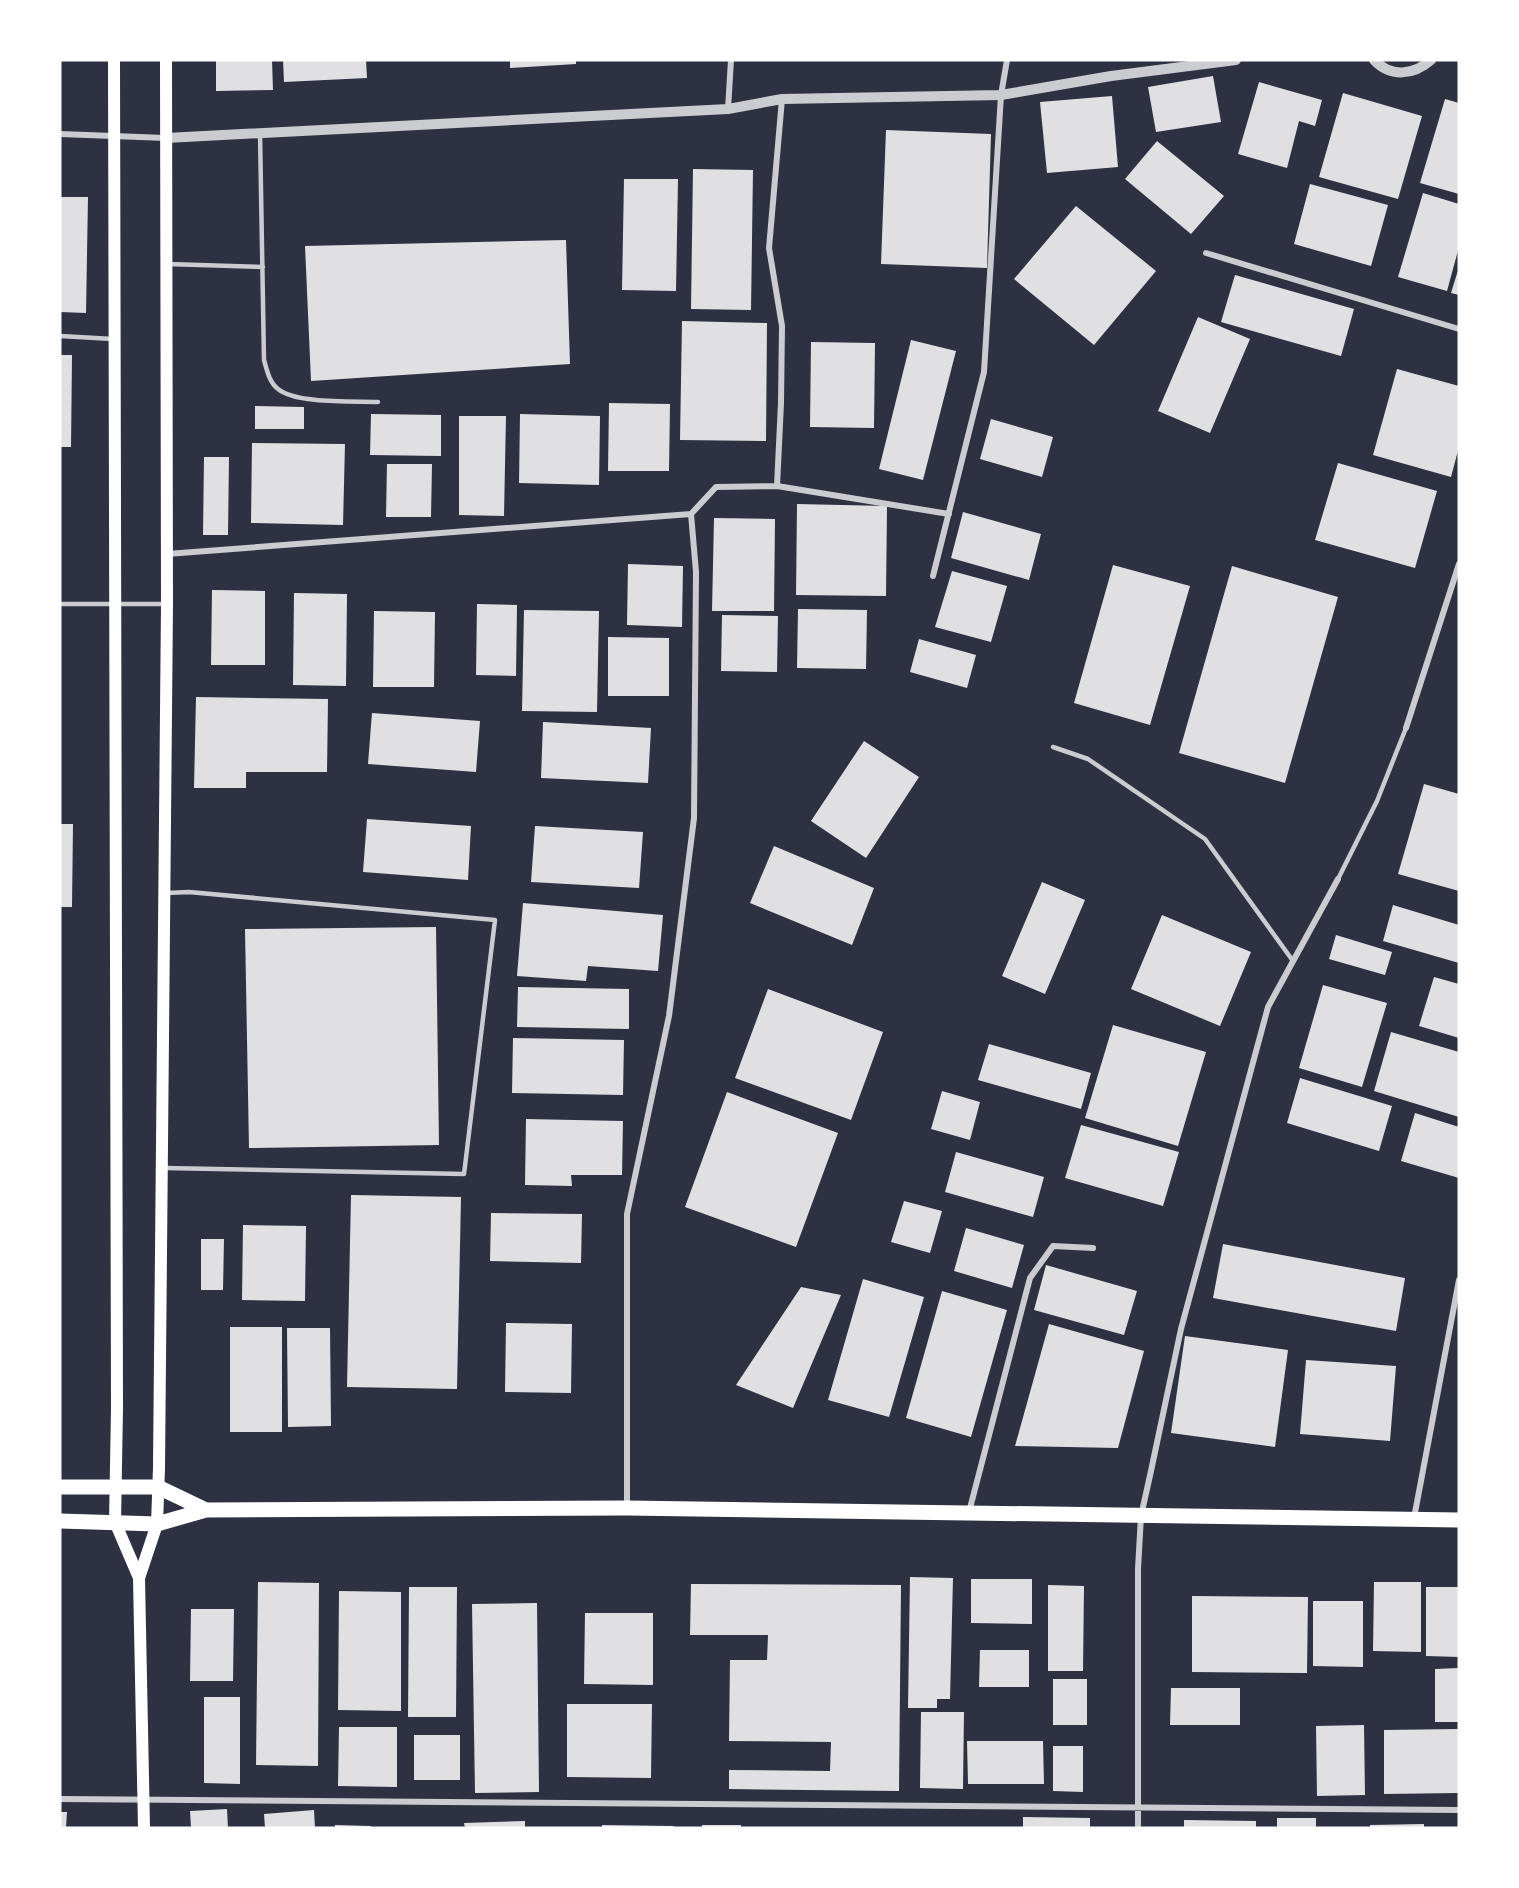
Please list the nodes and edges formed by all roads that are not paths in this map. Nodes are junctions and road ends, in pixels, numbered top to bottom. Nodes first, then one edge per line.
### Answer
1 (114, 60) edge
2 (166, 60) edge
3 (731, 60) edge
4 (1007, 60) edge
5 (1236, 60) edge
6 (1374, 60) edge
7 (1431, 60) edge
8 (1001, 95) junction
9 (782, 99) junction
10 (728, 109) junction
11 (260, 133) junction
12 (60, 134) edge
13 (115, 137) junction
14 (166, 138) junction
15 (1206, 253) dead end
16 (167, 264) junction
17 (263, 267) junction
18 (1459, 329) edge
19 (60, 336) edge
20 (116, 339) junction
21 (378, 402) dead end
22 (777, 486) junction
23 (691, 514) junction
24 (949, 514) junction
25 (167, 554) junction
26 (1459, 564) edge
27 (933, 576) dead end
28 (60, 604) edge
29 (116, 604) junction
30 (167, 604) junction
31 (1406, 728) joint
32 (1053, 747) dead end
33 (1338, 879) joint
34 (164, 893) junction
35 (1293, 961) junction
36 (162, 1168) junction
37 (1093, 1248) dead end
38 (1459, 1280) edge
39 (60, 1487) edge
40 (158, 1487) junction
41 (115, 1488) junction
42 (627, 1508) junction
43 (206, 1510) junction
44 (969, 1512) junction
45 (1141, 1516) junction
46 (1414, 1519) junction
47 (1459, 1520) edge
48 (60, 1521) edge
49 (115, 1522) junction
50 (158, 1524) junction
51 (139, 1578) junction
52 (60, 1799) edge
53 (144, 1799) junction
54 (1138, 1807) junction
55 (1459, 1810) edge
56 (144, 1828) edge
57 (1138, 1828) edge

1 - 13 main road
2 - 14 main road
3 - 10 street
4 - 8 street
5 - 8 street
6 - 7 street
8 - 9 street
8 - 24 street
9 - 10 street
9 - 22 street
10 - 11 street
11 - 14 street
11 - 17 lane
12 - 13 street
13 - 14 street
13 - 20 main road
14 - 16 main road
15 - 18 street
16 - 17 lane
16 - 25 main road
17 - 21 lane
19 - 20 lane
20 - 29 main road
22 - 23 street
22 - 24 street
23 - 25 street
23 - 42 street
24 - 27 street
25 - 30 main road
26 - 31 street
28 - 29 lane
29 - 30 lane
29 - 41 main road
30 - 34 main road
31 - 33 lane
32 - 35 lane
33 - 35 street
34 - 36 main road
34 - 36 lane
35 - 45 street
36 - 40 main road
37 - 44 street
38 - 46 street
39 - 41 main road
40 - 41 main road
40 - 43 main road
40 - 50 main road
41 - 49 main road
42 - 43 main road
42 - 44 main road
43 - 50 main road
44 - 45 main road
45 - 46 main road
45 - 54 street
46 - 47 main road
48 - 49 main road
49 - 50 main road
49 - 51 main road
50 - 51 main road
51 - 53 main road
52 - 53 street
53 - 54 street
53 - 56 main road
54 - 55 street
54 - 57 street

